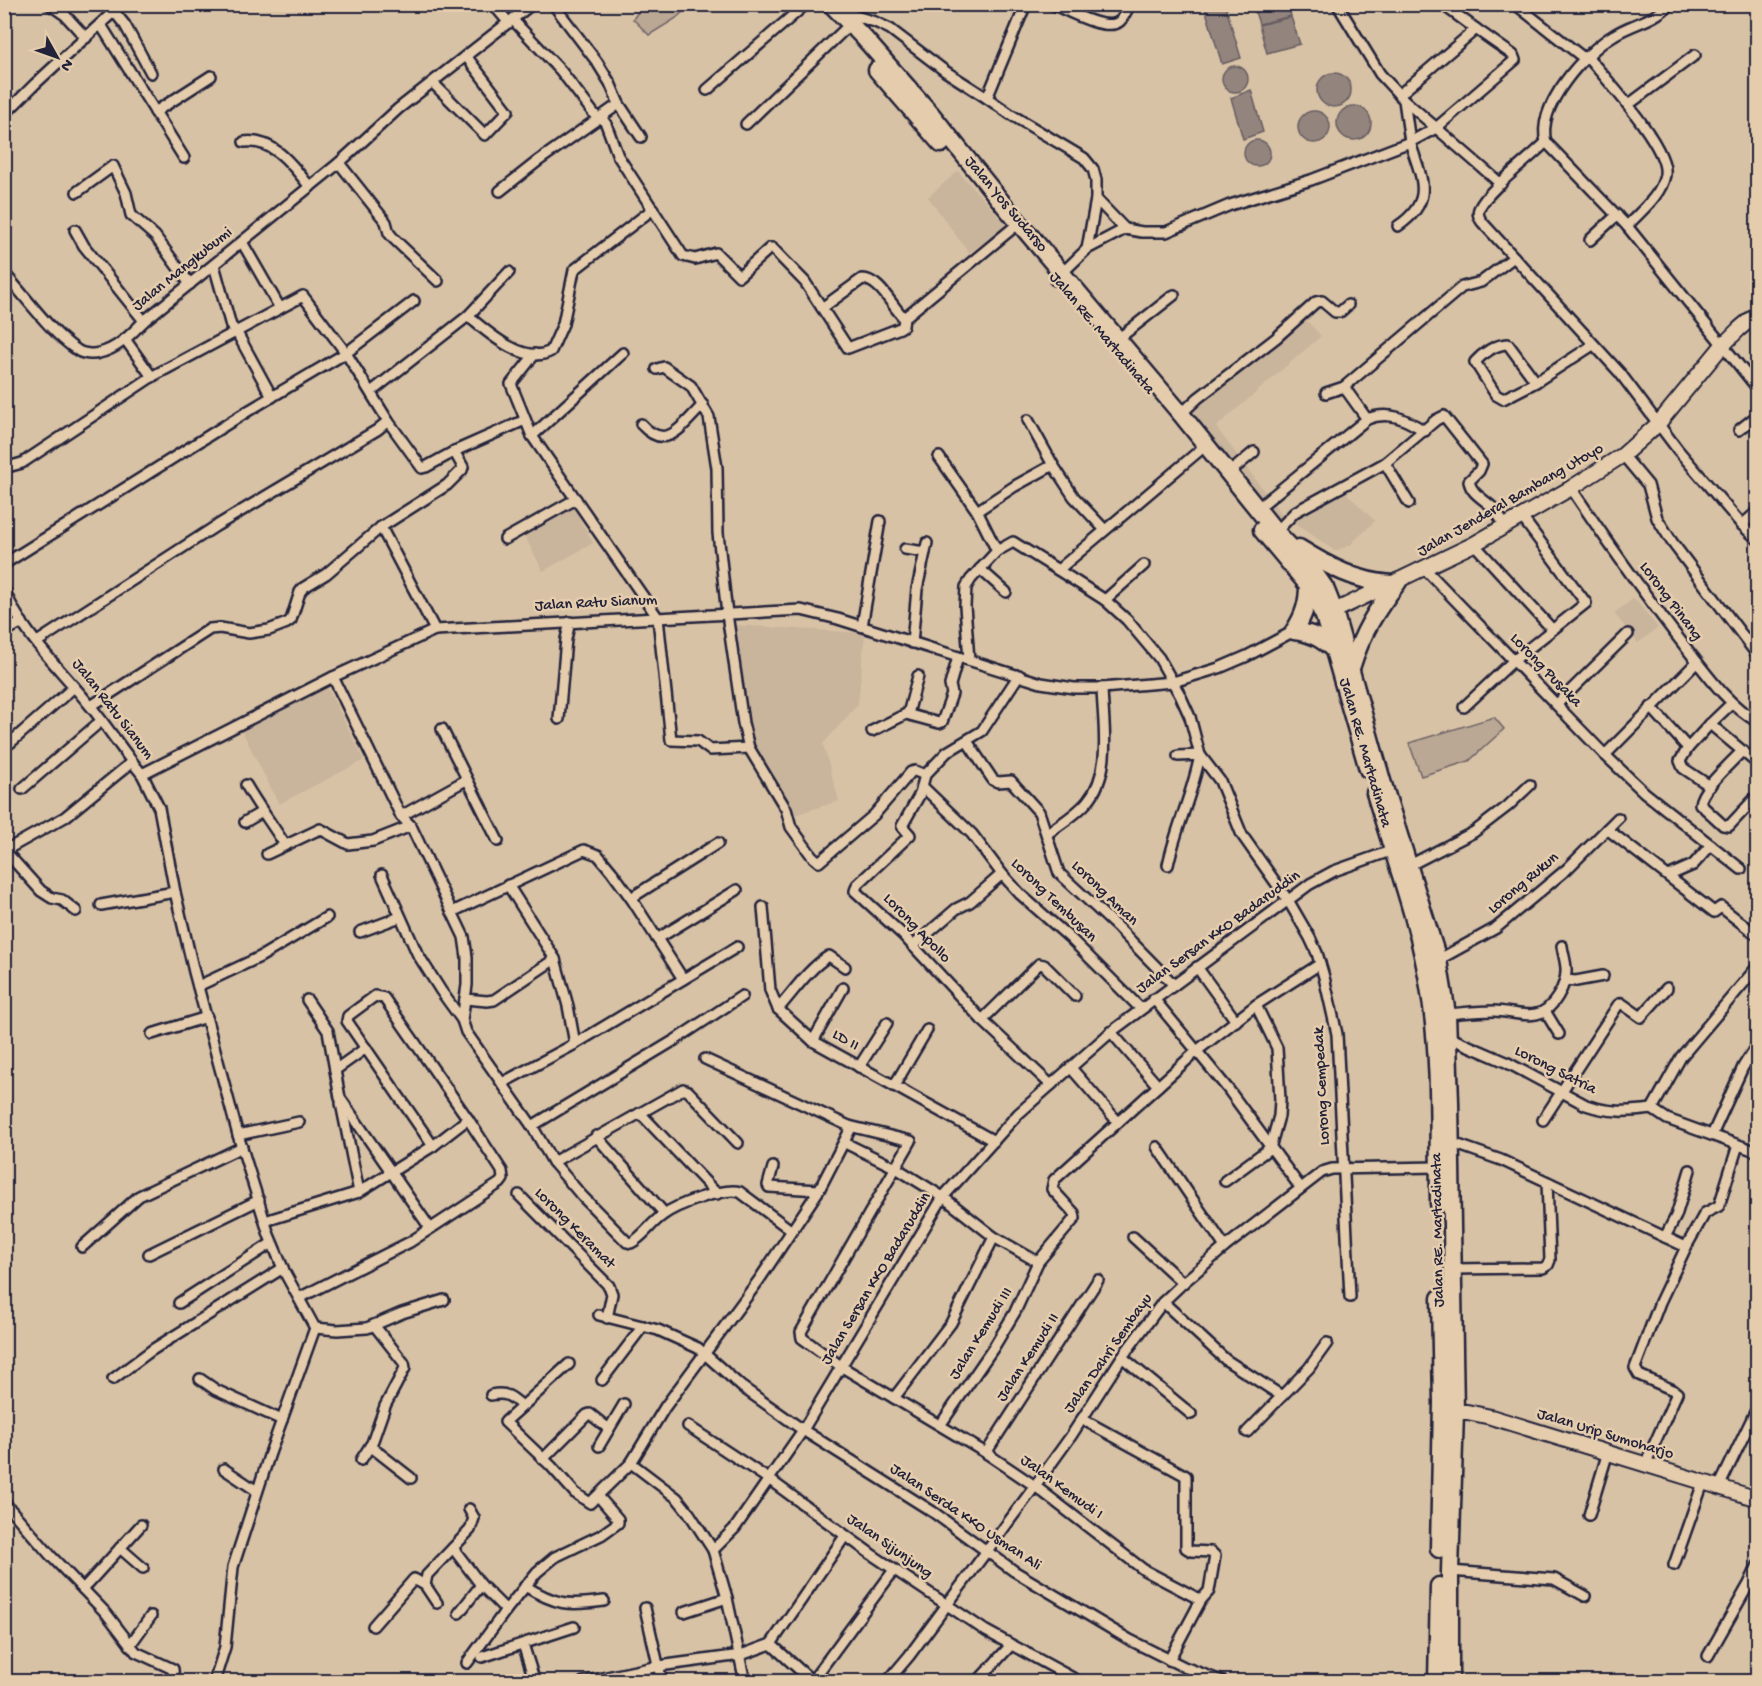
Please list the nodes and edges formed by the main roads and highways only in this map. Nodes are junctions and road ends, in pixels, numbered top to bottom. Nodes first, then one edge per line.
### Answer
1 (819, 4) edge
2 (835, 7) edge
3 (1016, 225) junction
4 (1059, 276) junction
5 (1281, 536) junction
6 (1308, 585) junction
7 (1329, 614) junction
8 (1334, 650) junction
9 (1351, 668) junction
10 (1398, 848) junction
11 (1444, 1167) junction
12 (1448, 1412) junction
13 (1437, 1682) edge
14 (1450, 1682) edge

1 - 3 highway, Jalan RE. Martadinata
2 - 3 highway, Jalan Yos Sudarso
3 - 4 highway, Jalan RE. Martadinata
4 - 5 highway
4 - 6 highway, Jalan RE. Martadinata
5 - 7 highway
5 - 9 highway
6 - 7 highway, Jalan RE. Martadinata
6 - 8 highway
7 - 8 highway, Jalan RE. Martadinata
7 - 9 highway
8 - 10 highway, Jalan RE. Martadinata
9 - 10 highway
10 - 11 highway, Jalan RE. Martadinata
10 - 11 highway
11 - 12 highway, Jalan RE. Martadinata
11 - 12 highway
12 - 13 highway, Jalan RE. Martadinata
12 - 14 highway

